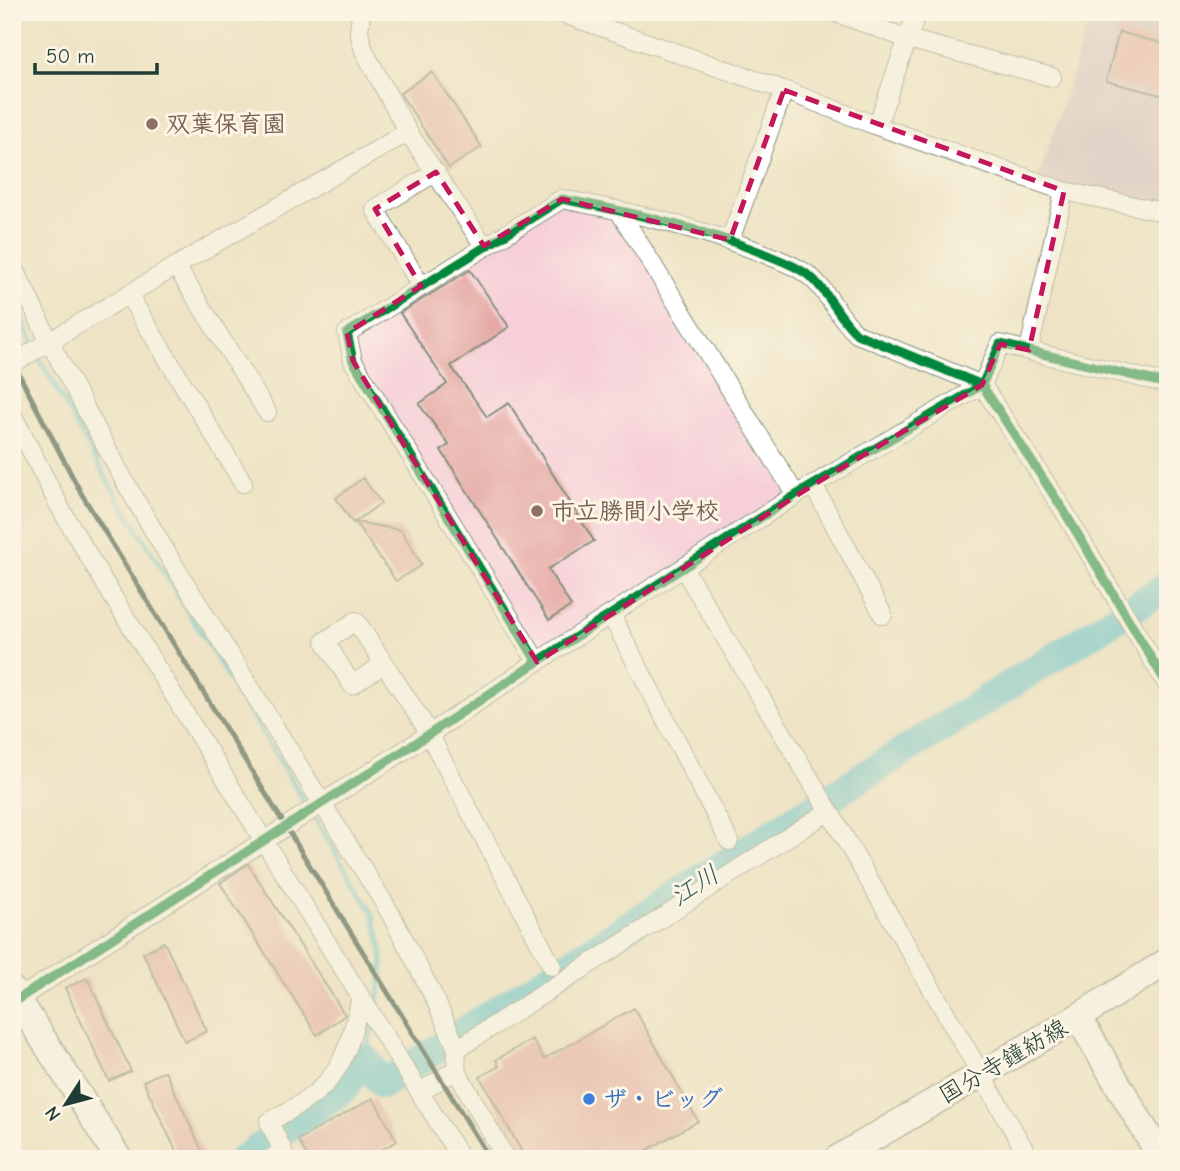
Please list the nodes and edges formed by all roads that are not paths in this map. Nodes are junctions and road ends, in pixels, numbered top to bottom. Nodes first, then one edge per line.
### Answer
1 (360, 12) edge
2 (558, 12) edge
3 (834, 12) edge
4 (917, 12) edge
5 (908, 39) junction
6 (1052, 77) dead end
7 (784, 90) junction
8 (877, 126) junction
9 (408, 132) junction
10 (436, 172) junction
11 (1064, 191) junction
12 (620, 211) junction
13 (1168, 213) edge
14 (730, 240) junction
15 (484, 246) junction
16 (12, 262) edge
17 (176, 266) junction
18 (421, 286) junction
19 (128, 294) junction
20 (49, 341) junction
21 (1029, 350) junction
22 (12, 364) edge
23 (1168, 384) edge
24 (982, 385) junction
25 (267, 412) dead end
26 (12, 414) edge
27 (243, 483) dead end
28 (813, 485) junction
29 (796, 495) junction
30 (684, 569) junction
31 (611, 615) junction
32 (883, 615) dead end
33 (537, 662) junction
34 (384, 664) dead end
35 (1168, 686) edge
36 (428, 736) junction
37 (321, 803) junction
38 (829, 811) junction
39 (263, 841) junction
40 (729, 841) dead end
41 (1168, 961) edge
42 (552, 966) dead end
43 (361, 997) junction
44 (14, 998) edge
45 (1079, 1017) junction
46 (457, 1049) junction
47 (456, 1070) junction
48 (980, 1073) junction
49 (420, 1092) junction
50 (120, 1159) edge
51 (270, 1159) edge
52 (461, 1159) edge
53 (506, 1159) edge
54 (837, 1159) edge
55 (1030, 1159) edge
56 (1162, 1159) edge

1 - 9 street
2 - 7 street
3 - 5 street
4 - 5 street
5 - 6 street
5 - 8 street
7 - 8 street
7 - 14 street
8 - 11 street
9 - 10 street
9 - 17 street
10 - 15 street
10 - 18 street
11 - 13 street
11 - 21 street
12 - 14 street
12 - 15 street
12 - 29 street
14 - 24 street
15 - 18 street
16 - 20 street
17 - 19 street
17 - 25 street
18 - 33 street
19 - 20 street
19 - 27 street
20 - 22 street
20 - 37 street
21 - 23 street
21 - 24 street
24 - 28 street
24 - 35 street
26 - 39 street
28 - 29 street
28 - 32 street
29 - 30 street
30 - 31 street
30 - 38 street
31 - 33 street
31 - 40 street
33 - 36 street
34 - 36 street
36 - 37 street
36 - 42 street
37 - 39 street
37 - 46 street
38 - 46 street
38 - 48 street
39 - 43 street
39 - 44 street
41 - 45 street, 国分寺鐘紡線
43 - 49 street
43 - 51 street
44 - 50 street
45 - 48 street, 国分寺鐘紡線
45 - 56 street
46 - 47 street
47 - 49 street
47 - 53 street
48 - 54 street, 国分寺鐘紡線
48 - 55 street
49 - 52 street

